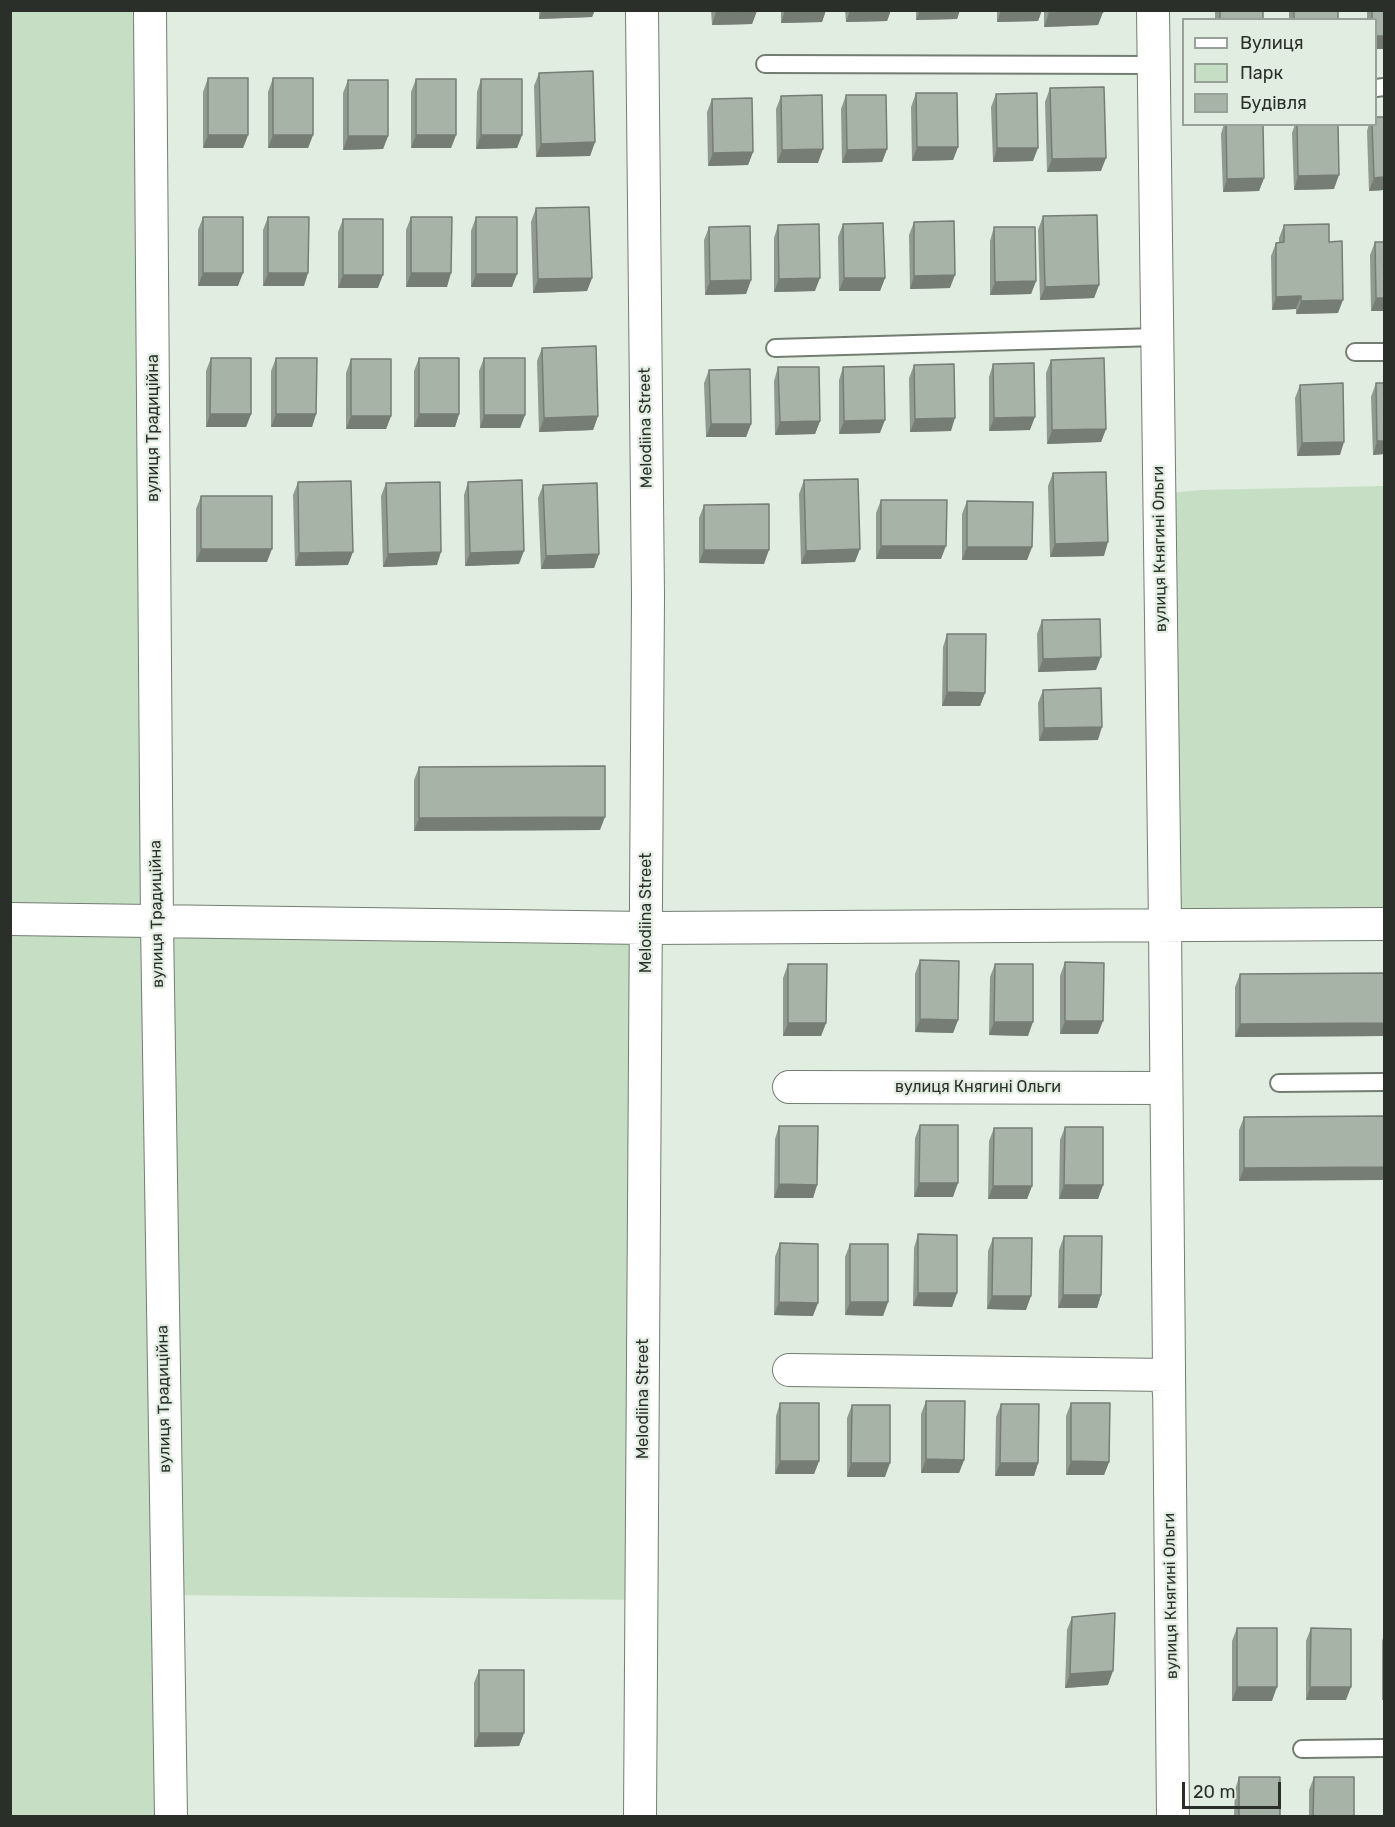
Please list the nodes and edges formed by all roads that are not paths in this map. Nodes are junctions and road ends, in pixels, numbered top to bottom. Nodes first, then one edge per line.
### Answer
1 (150, 10) edge
2 (642, 10) edge
3 (1153, 10) edge
4 (765, 64) dead end
5 (1154, 65) junction
6 (1157, 337) junction
7 (775, 348) dead end
8 (1355, 352) dead end
9 (1384, 352) edge
10 (10, 920) edge
11 (157, 923) junction
12 (1384, 924) edge
13 (1165, 925) junction
14 (646, 928) junction
15 (1384, 1082) edge
16 (1280, 1083) dead end
17 (789, 1087) dead end
18 (1166, 1088) junction
19 (789, 1370) dead end
20 (1168, 1375) junction
21 (1384, 1748) edge
22 (1302, 1749) dead end
23 (171, 1816) edge
24 (640, 1816) edge
25 (1173, 1816) edge

1 - 11 street, вулиця Традиційна
2 - 14 street, Melodiina Street
3 - 5 street, вулиця Княгині Ольги
4 - 5 lane
5 - 6 street, вулиця Княгині Ольги
6 - 7 lane
6 - 13 street, вулиця Княгині Ольги
8 - 9 lane
10 - 11 street
11 - 14 street
11 - 23 street, вулиця Традиційна
12 - 13 street
13 - 14 street
13 - 18 street, вулиця Княгині Ольги
14 - 24 street, Melodiina Street
15 - 16 lane
17 - 18 street, вулиця Княгині Ольги
18 - 20 street, вулиця Княгині Ольги
19 - 20 street
20 - 25 street, вулиця Княгині Ольги
21 - 22 lane

